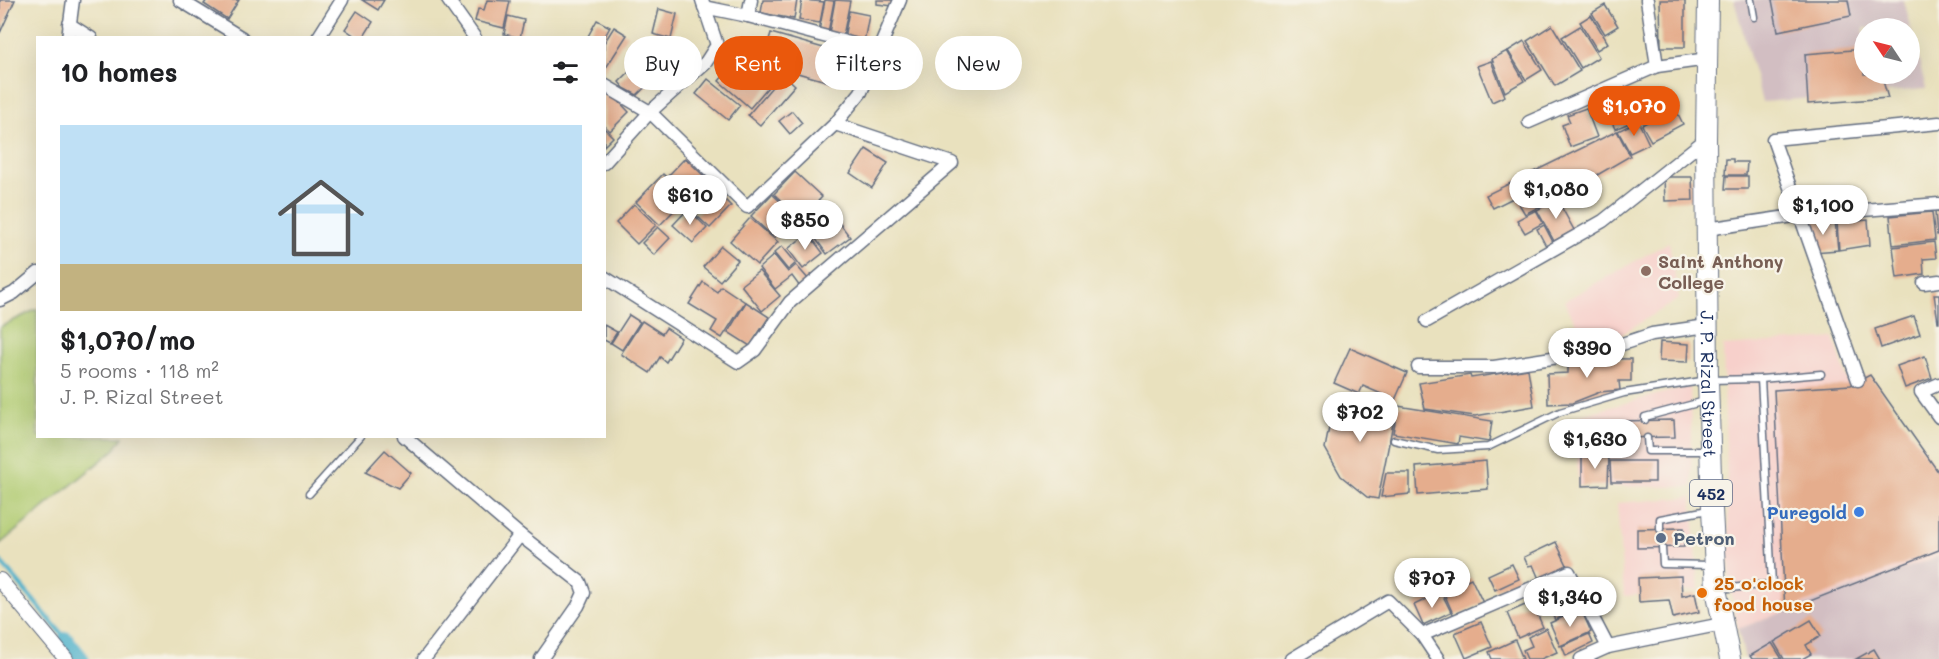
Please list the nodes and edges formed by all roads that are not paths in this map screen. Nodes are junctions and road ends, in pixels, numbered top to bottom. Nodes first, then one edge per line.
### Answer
1 (73, 0) edge
2 (180, 0) edge
3 (448, 0) edge
4 (751, 0) edge
5 (900, 0) edge
6 (1647, 0) edge
7 (1708, 0) edge
8 (1751, 0) edge
9 (337, 2) edge
10 (703, 3) edge
11 (748, 16) junction
12 (1754, 17) dead end
13 (69, 24) junction
14 (68, 36) edge
15 (88, 36) edge
16 (239, 36) edge
17 (319, 36) edge
18 (474, 36) edge
19 (823, 36) edge
20 (886, 36) edge
21 (1708, 58) junction
22 (1657, 66) junction
23 (606, 86) edge
24 (862, 90) edge
25 (650, 112) junction
26 (1529, 122) dead end
27 (1939, 123) edge
28 (835, 124) junction
29 (1706, 139) junction
30 (606, 161) edge
31 (1939, 204) edge
32 (1800, 215) junction
33 (1707, 229) junction
34 (36, 275) edge
35 (606, 278) edge
36 (1939, 281) edge
37 (1924, 283) dead end
38 (0, 300) edge
39 (1427, 321) dead end
40 (1707, 326) junction
41 (1418, 367) dead end
42 (1821, 374) dead end
43 (1761, 379) junction
44 (1858, 380) dead end
45 (1939, 384) edge
46 (1709, 390) junction
47 (1939, 417) edge
48 (1645, 420) dead end
49 (359, 438) edge
50 (406, 438) edge
51 (1647, 438) dead end
52 (1394, 440) dead end
53 (1711, 451) junction
54 (309, 494) dead end
55 (1712, 509) junction
56 (1660, 529) dead end
57 (520, 535) junction
58 (1662, 548) dead end
59 (1714, 565) junction
60 (0, 580) edge
61 (1716, 589) junction
62 (1722, 624) junction
63 (1422, 635) junction
64 (1608, 646) junction
65 (1435, 658) edge
66 (66, 659) edge
67 (424, 659) edge
68 (541, 659) edge
69 (1292, 659) edge
70 (1581, 659) edge
71 (1730, 659) edge

1 - 13 street
2 - 16 street
3 - 18 street
4 - 11 street
5 - 20 street
6 - 22 street
7 - 21 highway, J. P. Rizal Street / 452
8 - 12 lane
9 - 17 street
10 - 11 street
10 - 25 street
11 - 19 street
13 - 14 street
13 - 15 street
21 - 22 street
21 - 29 highway, J. P. Rizal Street / 452
22 - 26 street
23 - 25 street
24 - 28 street
25 - 28 street
25 - 30 street
27 - 32 street
28 - 35 street
29 - 33 highway, J. P. Rizal Street / 452
29 - 39 street
31 - 32 street
32 - 33 street
32 - 44 street
33 - 40 highway, J. P. Rizal Street / 452
34 - 38 street
36 - 37 street
40 - 41 street
40 - 46 highway, J. P. Rizal Street / 452
42 - 43 lane
43 - 46 lane
43 - 61 lane
45 - 47 street
46 - 48 lane
46 - 52 lane
46 - 53 highway, J. P. Rizal Street / 452
49 - 54 lane
50 - 57 street
51 - 53 lane
53 - 55 highway, J. P. Rizal Street / 452
55 - 56 lane
55 - 59 highway, J. P. Rizal Street / 452
57 - 67 street
57 - 68 street
58 - 59 lane
59 - 61 highway, J. P. Rizal Street / 452
60 - 66 street
61 - 62 highway, J. P. Rizal Street / 452
62 - 64 street
62 - 71 highway, J. P. Rizal Street / 452
63 - 64 street
63 - 65 street
63 - 69 street
64 - 70 street

